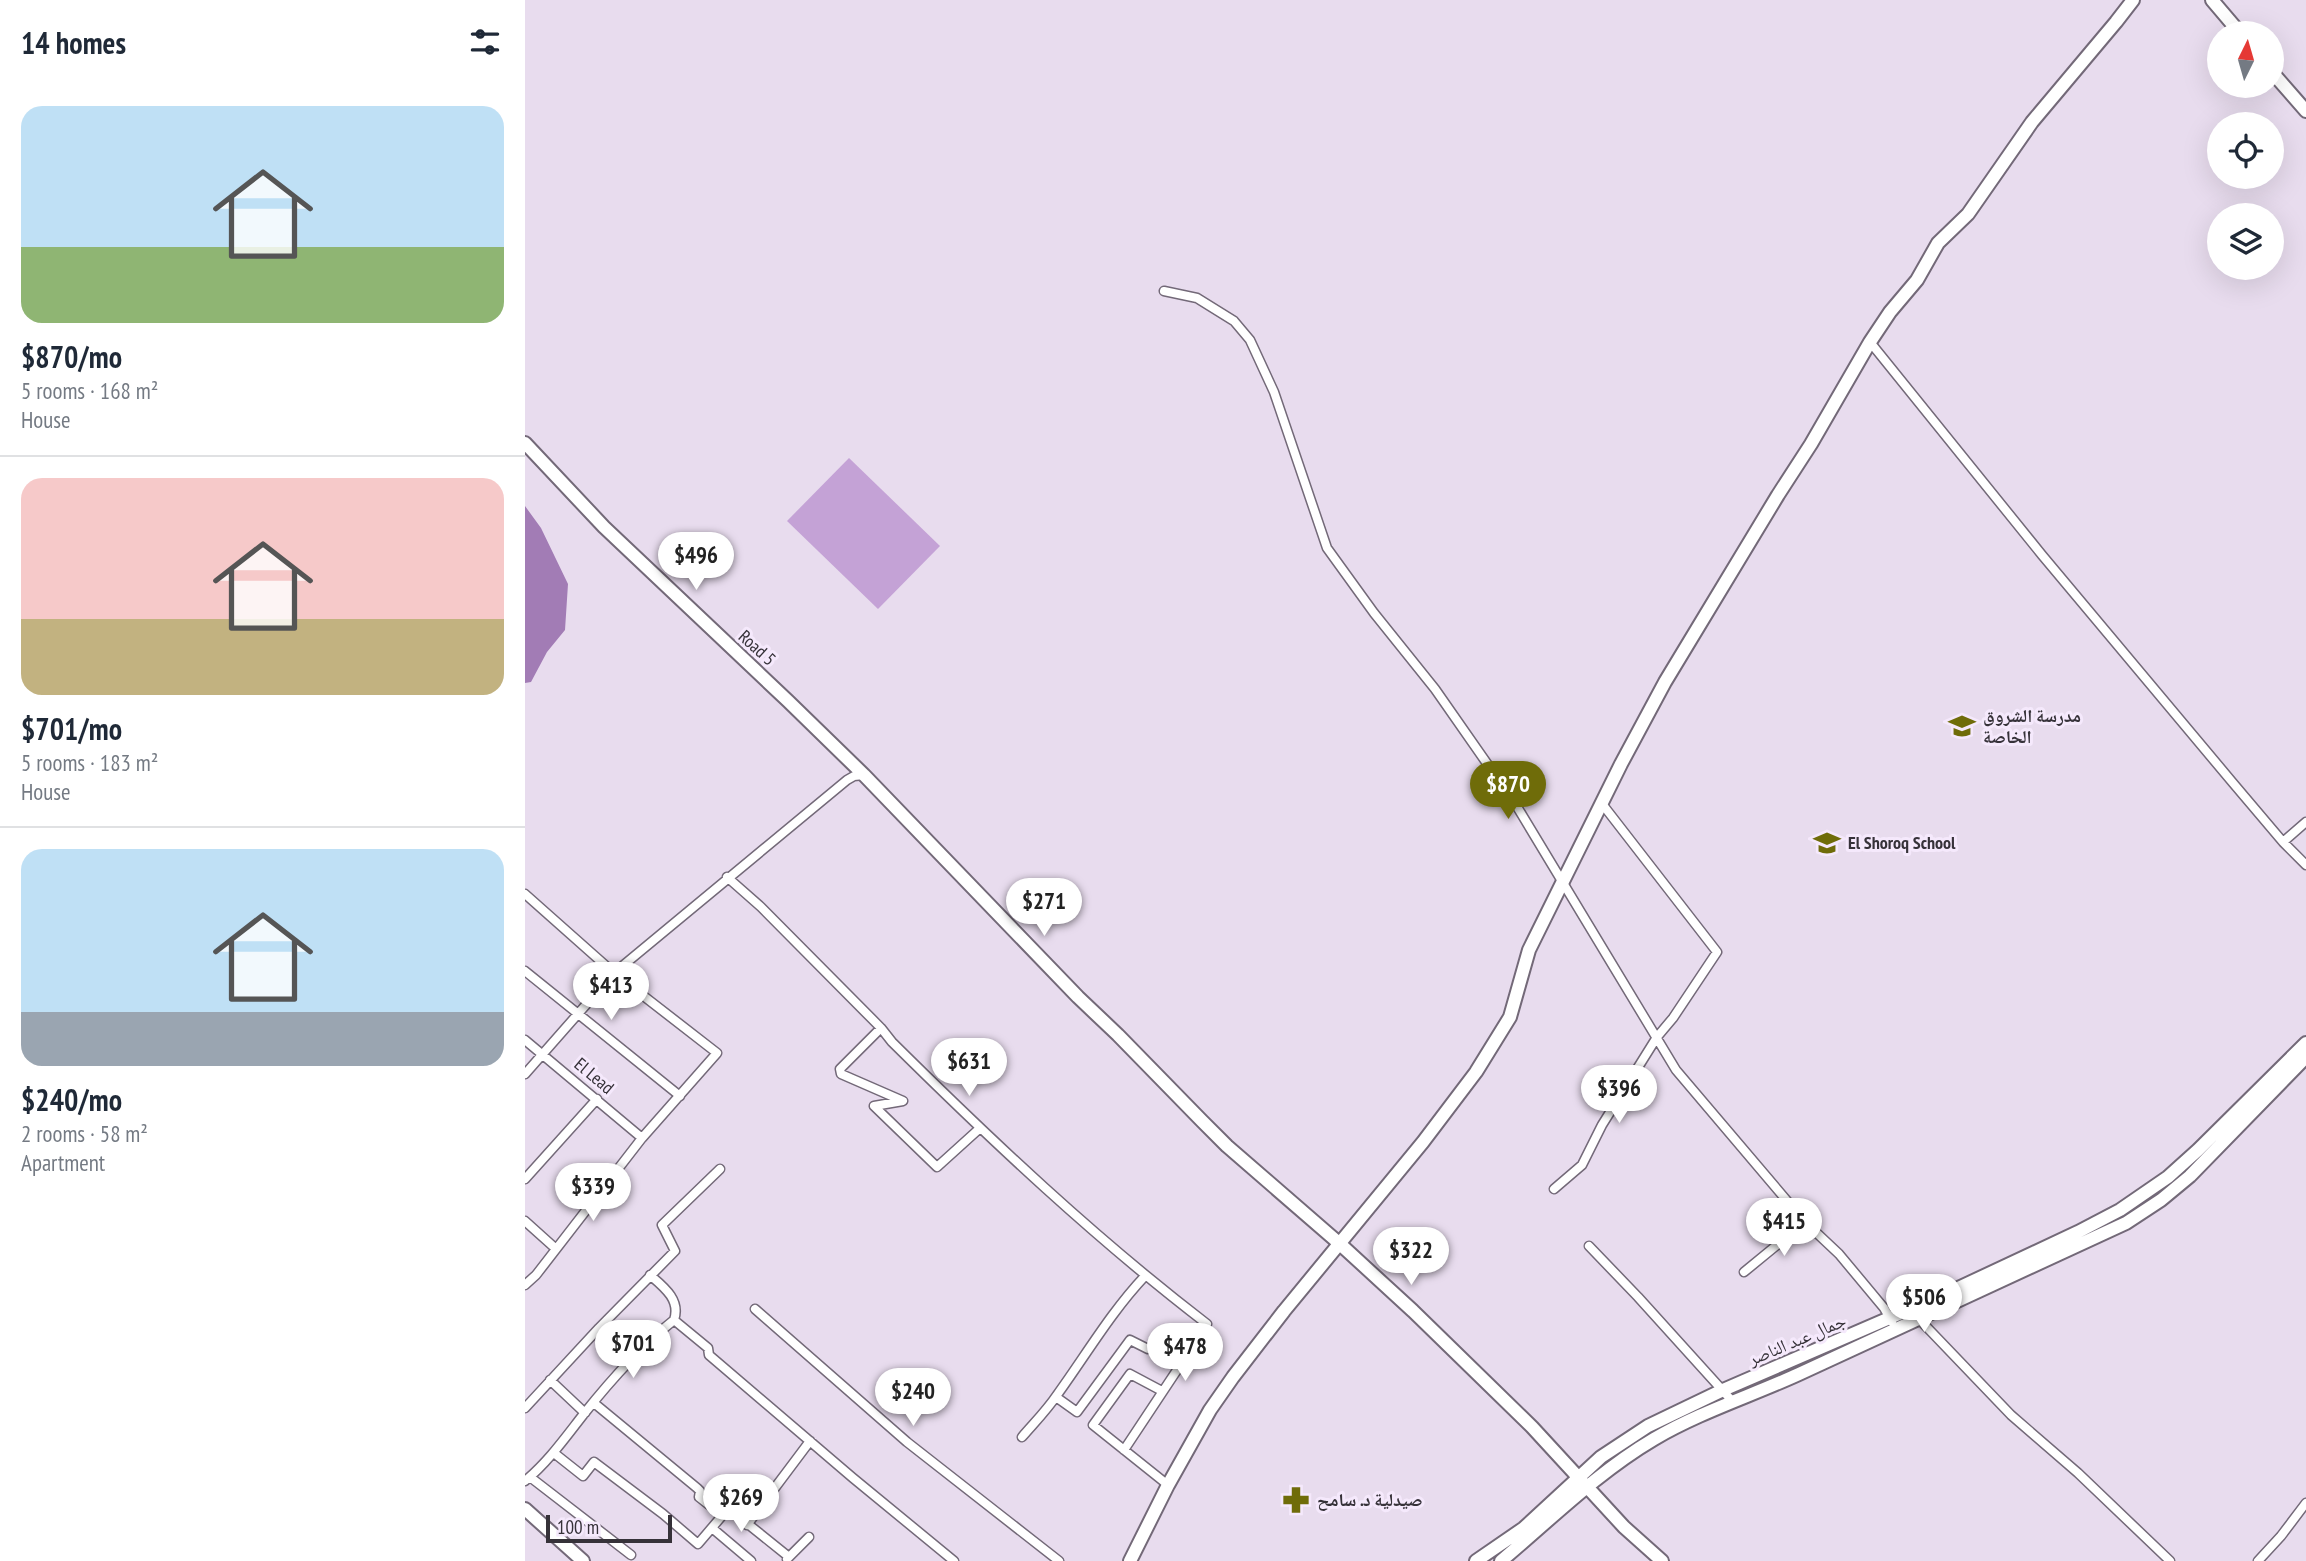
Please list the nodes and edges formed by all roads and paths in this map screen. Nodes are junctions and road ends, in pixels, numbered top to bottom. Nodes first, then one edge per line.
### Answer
1 (2133, 0) edge
2 (2212, 0) edge
3 (2230, 21) edge
4 (2284, 86) edge
5 (2306, 111) edge
6 (1164, 291) dead end
7 (1870, 342) junction
8 (525, 443) edge
9 (864, 775) junction
10 (1603, 805) junction
11 (2306, 822) edge
12 (2283, 842) junction
13 (2306, 848) edge
14 (2297, 855) junction
15 (2306, 865) edge
16 (727, 877) junction
17 (1562, 881) junction
18 (525, 894) edge
19 (525, 971) edge
20 (614, 973) junction
21 (577, 1014) junction
22 (881, 1028) junction
23 (1657, 1037) junction
24 (525, 1040) edge
25 (2306, 1042) edge
26 (543, 1055) junction
27 (2306, 1057) edge
28 (525, 1074) edge
29 (680, 1096) junction
30 (597, 1100) junction
31 (979, 1129) junction
32 (642, 1138) junction
33 (720, 1169) dead end
34 (525, 1179) edge
35 (1554, 1189) dead end
36 (525, 1222) edge
37 (1805, 1222) junction
38 (1340, 1244) junction
39 (1589, 1246) dead end
40 (555, 1248) junction
41 (1744, 1272) dead end
42 (650, 1275) junction
43 (1145, 1276) junction
44 (525, 1286) edge
45 (755, 1309) dead end
46 (1918, 1318) junction
47 (674, 1320) junction
48 (1893, 1324) junction
49 (1185, 1358) junction
50 (550, 1380) junction
51 (1723, 1390) junction
52 (1162, 1391) junction
53 (1056, 1397) junction
54 (1733, 1402) junction
55 (594, 1404) junction
56 (525, 1408) edge
57 (585, 1413) junction
58 (1022, 1437) dead end
59 (810, 1441) junction
60 (1124, 1450) junction
61 (554, 1453) junction
62 (528, 1479) edge
63 (1583, 1481) junction
64 (1168, 1485) junction
65 (2306, 1503) edge
66 (728, 1508) junction
67 (525, 1509) edge
68 (747, 1525) junction
69 (712, 1528) junction
70 (809, 1537) dead end
71 (631, 1555) dead end
72 (787, 1559) edge
73 (583, 1561) edge
74 (751, 1561) edge
75 (954, 1561) edge
76 (1059, 1561) edge
77 (1130, 1561) edge
78 (1476, 1561) edge
79 (1501, 1561) edge
80 (1662, 1561) edge
81 (2170, 1561) edge
82 (2258, 1561) edge

1 - 7 main road
2 - 3 main road
4 - 5 main road
6 - 17 street
7 - 10 main road
7 - 12 street
8 - 9 main road, Road 5
9 - 16 street
9 - 38 main road, Road 5
10 - 17 main road
10 - 23 street
11 - 12 street
12 - 14 street
13 - 14 street
14 - 15 street
16 - 20 street
16 - 22 street
17 - 23 street
17 - 38 main road
18 - 20 street
19 - 21 street
20 - 21 street
20 - 29 street
21 - 26 street
21 - 29 street
22 - 31 street
22 - 31 street
23 - 35 street
23 - 37 street
24 - 26 street, El Lead
25 - 48 main road, جمال عبد الناصر
26 - 28 street
26 - 30 street, El Lead
27 - 46 main road, جمال عبد الناصر
29 - 32 street
30 - 32 street, El Lead
30 - 34 street
31 - 43 street
32 - 40 street
33 - 42 street
36 - 40 street
37 - 41 street
37 - 48 street
38 - 63 main road, Road 5
38 - 64 main road
39 - 51 street
40 - 44 street
42 - 47 street
42 - 50 street
43 - 49 street
43 - 53 street
45 - 76 street
46 - 48 main road, جمال عبد الناصر
46 - 81 street
47 - 55 street
47 - 59 street
48 - 51 main road, جمال عبد الناصر
48 - 54 main road, جمال عبد الناصر
49 - 52 street
49 - 53 street
50 - 56 street
50 - 57 street
51 - 54 street
51 - 63 main road, جمال عبد الناصر
52 - 60 street
52 - 60 street
53 - 58 street
54 - 63 main road, جمال عبد الناصر
55 - 57 street
55 - 66 street
57 - 61 street
59 - 68 street
59 - 75 street
60 - 64 street
61 - 62 street
61 - 69 street
62 - 71 street
63 - 78 main road, جمال عبد الناصر
63 - 79 main road, جمال عبد الناصر
63 - 80 main road, Road 5
64 - 77 main road
65 - 82 street
66 - 68 street
66 - 69 street
67 - 73 main road
68 - 72 street
69 - 74 street
70 - 72 street

